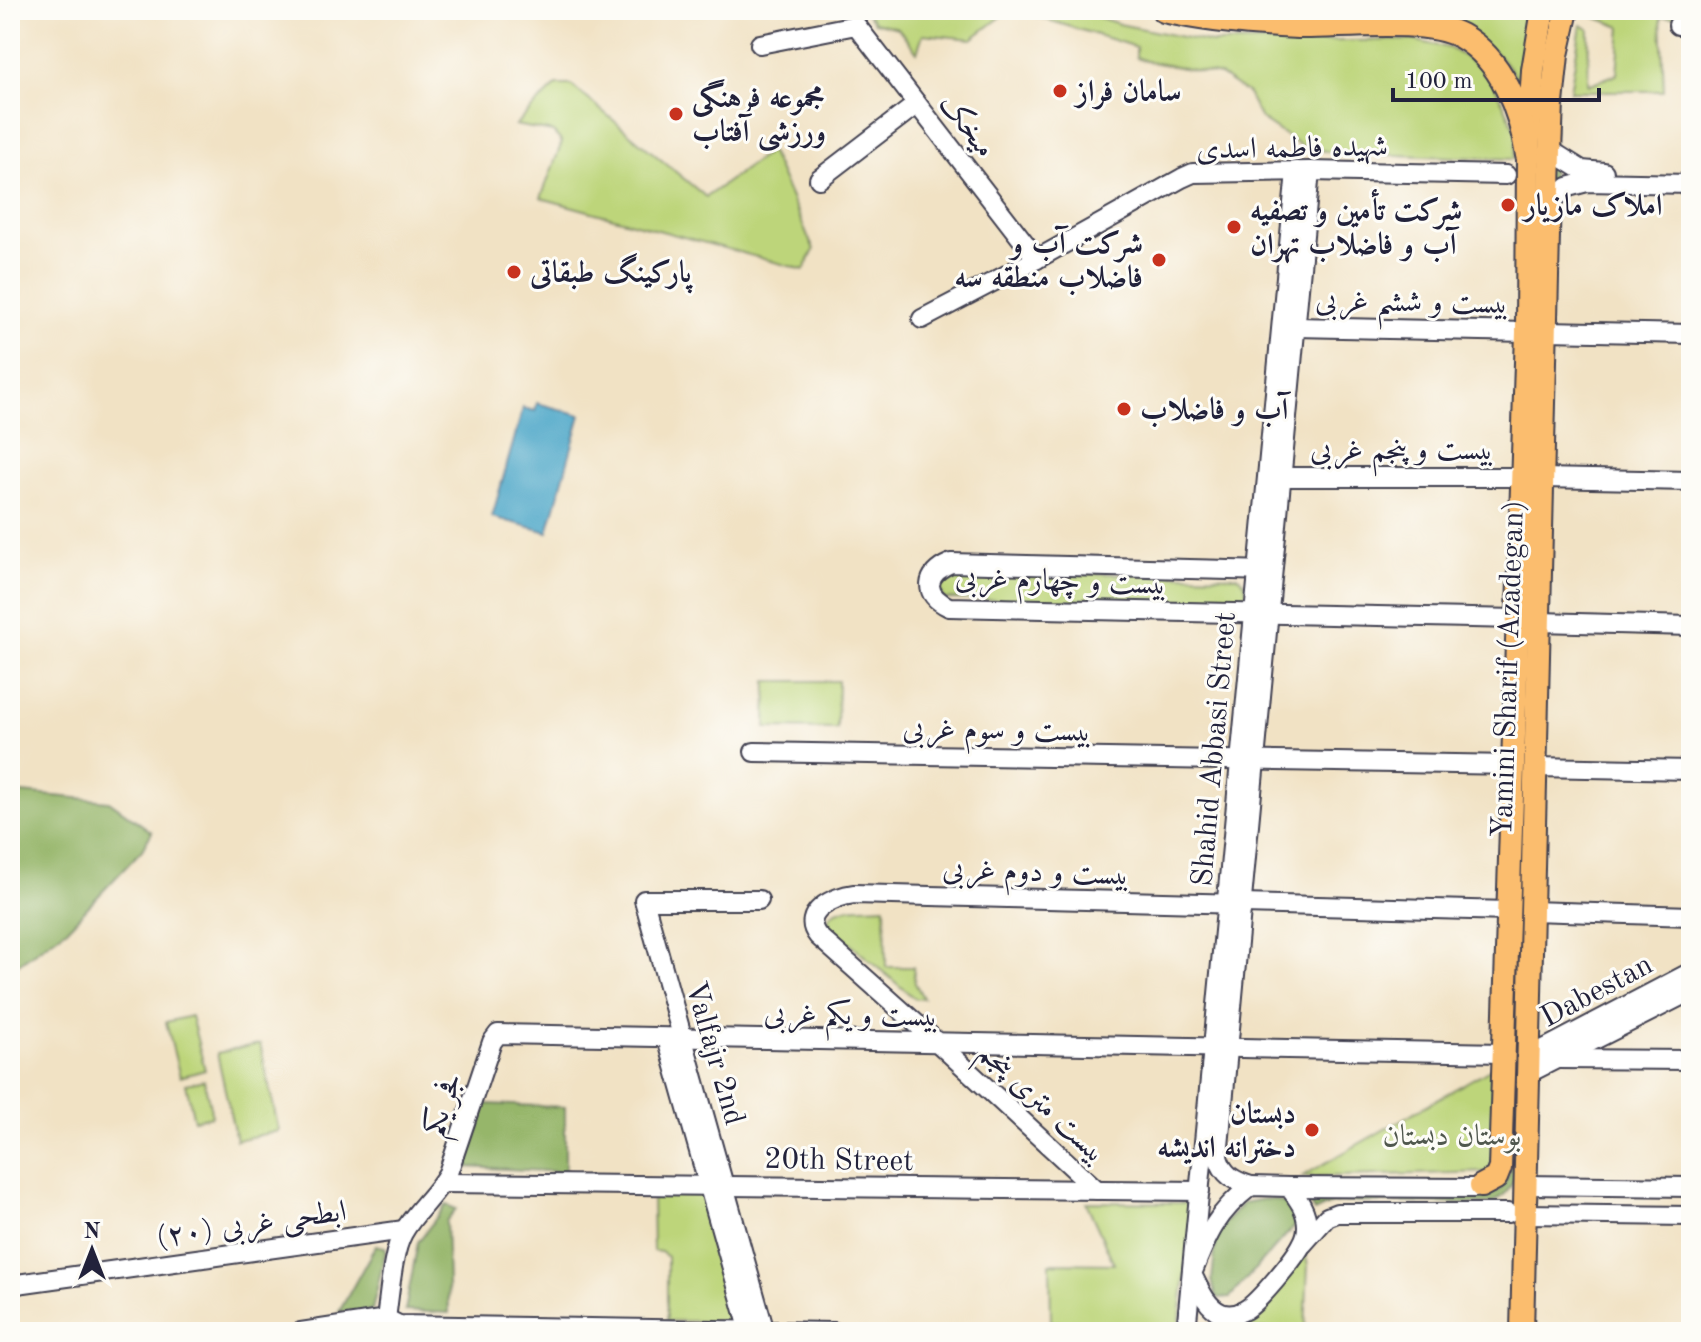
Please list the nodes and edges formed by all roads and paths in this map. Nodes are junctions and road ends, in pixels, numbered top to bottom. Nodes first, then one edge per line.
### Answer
1 (1164, 10) edge
2 (1543, 10) edge
3 (1567, 10) edge
4 (760, 44) dead end
5 (917, 104) junction
6 (1539, 152) junction
7 (1303, 171) junction
8 (1691, 173) edge
9 (1506, 175) dead end
10 (1587, 176) junction
11 (819, 179) dead end
12 (1691, 184) edge
13 (1549, 204) junction
14 (1037, 259) junction
15 (922, 319) dead end
16 (1296, 327) junction
17 (1537, 332) junction
18 (1691, 334) edge
19 (1285, 365) junction
20 (1274, 477) junction
21 (1533, 478) junction
22 (1691, 481) edge
23 (1265, 571) junction
24 (1261, 615) junction
25 (1528, 621) junction
26 (1691, 626) edge
27 (754, 752) dead end
28 (1248, 761) junction
29 (1524, 766) junction
30 (1691, 770) edge
31 (844, 895) joint
32 (759, 900) dead end
33 (1234, 904) junction
34 (1520, 911) junction
35 (1691, 916) edge
36 (1691, 972) edge
37 (1691, 991) edge
38 (675, 1039) junction
39 (492, 1042) joint
40 (1573, 1042) junction
41 (938, 1043) junction
42 (1221, 1048) junction
43 (1504, 1053) junction
44 (1556, 1059) junction
45 (1691, 1060) edge
46 (1527, 1066) junction
47 (443, 1183) junction
48 (716, 1185) junction
49 (1524, 1185) junction
50 (1251, 1186) junction
51 (1481, 1186) joint
52 (1289, 1187) junction
53 (1691, 1187) edge
54 (1097, 1190) junction
55 (1200, 1191) junction
56 (1516, 1213) junction
57 (1691, 1216) edge
58 (404, 1230) junction
59 (1301, 1246) junction
60 (1192, 1274) junction
61 (10, 1285) edge
62 (1241, 1313) junction
63 (10, 1317) edge
64 (386, 1325) edge
65 (757, 1331) edge
66 (12, 1332) edge
67 (301, 1332) edge
68 (834, 1332) edge
69 (1186, 1332) edge
70 (1219, 1332) edge
71 (1507, 1332) edge
72 (1522, 1332) edge

1 - 6 highway
2 - 6 main road, Yamini Sharif (Azadegan)
3 - 6 main road, Yamini Sharif (Azadegan)
4 - 5 street, میخک
5 - 11 street
5 - 14 street, میخک
6 - 10 street
6 - 13 main road, Yamini Sharif (Azadegan)
6 - 17 main road, Yamini Sharif (Azadegan)
7 - 9 street, شهیده فاطمه اسدی
7 - 14 street, شهیده فاطمه اسدی
7 - 16 street, Shahid Abbasi Street
7 - 19 street, Shahid Abbasi Street
8 - 10 street
10 - 12 street
10 - 13 street
13 - 17 main road, Yamini Sharif (Azadegan)
14 - 15 street, شهیده فاطمه اسدی
16 - 17 street, بیست و ششم غربی
16 - 19 street, Shahid Abbasi Street
17 - 18 street, بیست و ششم غربی
17 - 21 main road, Yamini Sharif (Azadegan)
19 - 20 street, Shahid Abbasi Street
20 - 21 street, بیست و پنجم غربی
20 - 23 street, Shahid Abbasi Street
21 - 22 street, بیست و پنجم غربی
21 - 25 main road, Yamini Sharif (Azadegan)
23 - 24 street, Shahid Abbasi Street
23 - 24 street, بیست و چهارم غربی
24 - 25 street, بیست و چهارم غربی
24 - 28 street, Shahid Abbasi Street
25 - 26 street, بیست و چهارم غربی
25 - 29 main road, Yamini Sharif (Azadegan)
27 - 28 street, بیست و سوم غربی
28 - 29 street, بیست و سوم غربی
28 - 33 street, Shahid Abbasi Street
29 - 30 street, بیست و سوم غربی
29 - 34 main road, Yamini Sharif (Azadegan)
31 - 33 street, بیست و دوم غربی
31 - 41 street, بیست متری پنجم
32 - 38 street, Valfajr 2nd
33 - 34 street, بیست و دوم غربی
33 - 42 street, Shahid Abbasi Street
34 - 35 street, بیست و دوم غربی
34 - 43 main road, Yamini Sharif (Azadegan)
34 - 46 main road, Yamini Sharif (Azadegan)
36 - 40 street, Dabestan
37 - 40 street, Dabestan
38 - 39 street, بیست و یکم غربی
38 - 41 street, بیست و یکم غربی
38 - 48 street, Valfajr 2nd
39 - 47 street, فجر یکم
40 - 44 street, Dabestan
40 - 46 street, Dabestan
41 - 42 street, بیست و یکم غربی
41 - 54 street, بیست متری پنجم
42 - 43 street, بیست و یکم غربی
42 - 50 street, Shahid Abbasi Street
42 - 55 street, Shahid Abbasi Street
43 - 51 main road, Yamini Sharif (Azadegan)
44 - 45 street
44 - 46 street, Dabestan
46 - 49 main road, Yamini Sharif (Azadegan)
47 - 48 street, 20th Street
47 - 58 street
48 - 54 street, 20th Street
48 - 65 street, Valfajr 2nd
49 - 53 street
49 - 56 main road, Yamini Sharif (Azadegan)
50 - 52 street
50 - 60 street
51 - 52 street
52 - 59 street
54 - 55 street, 20th Street
55 - 60 street, Shahid Abbasi Street
56 - 57 street
56 - 59 street
56 - 71 main road, Yamini Sharif (Azadegan)
56 - 72 main road, Yamini Sharif (Azadegan)
58 - 61 street, ابطحی غربی (۲۰)
58 - 64 street
59 - 62 street
60 - 62 street
60 - 69 street, Shahid Abbasi Street
62 - 70 street
63 - 66 street
64 - 65 street
64 - 67 street
65 - 68 street

